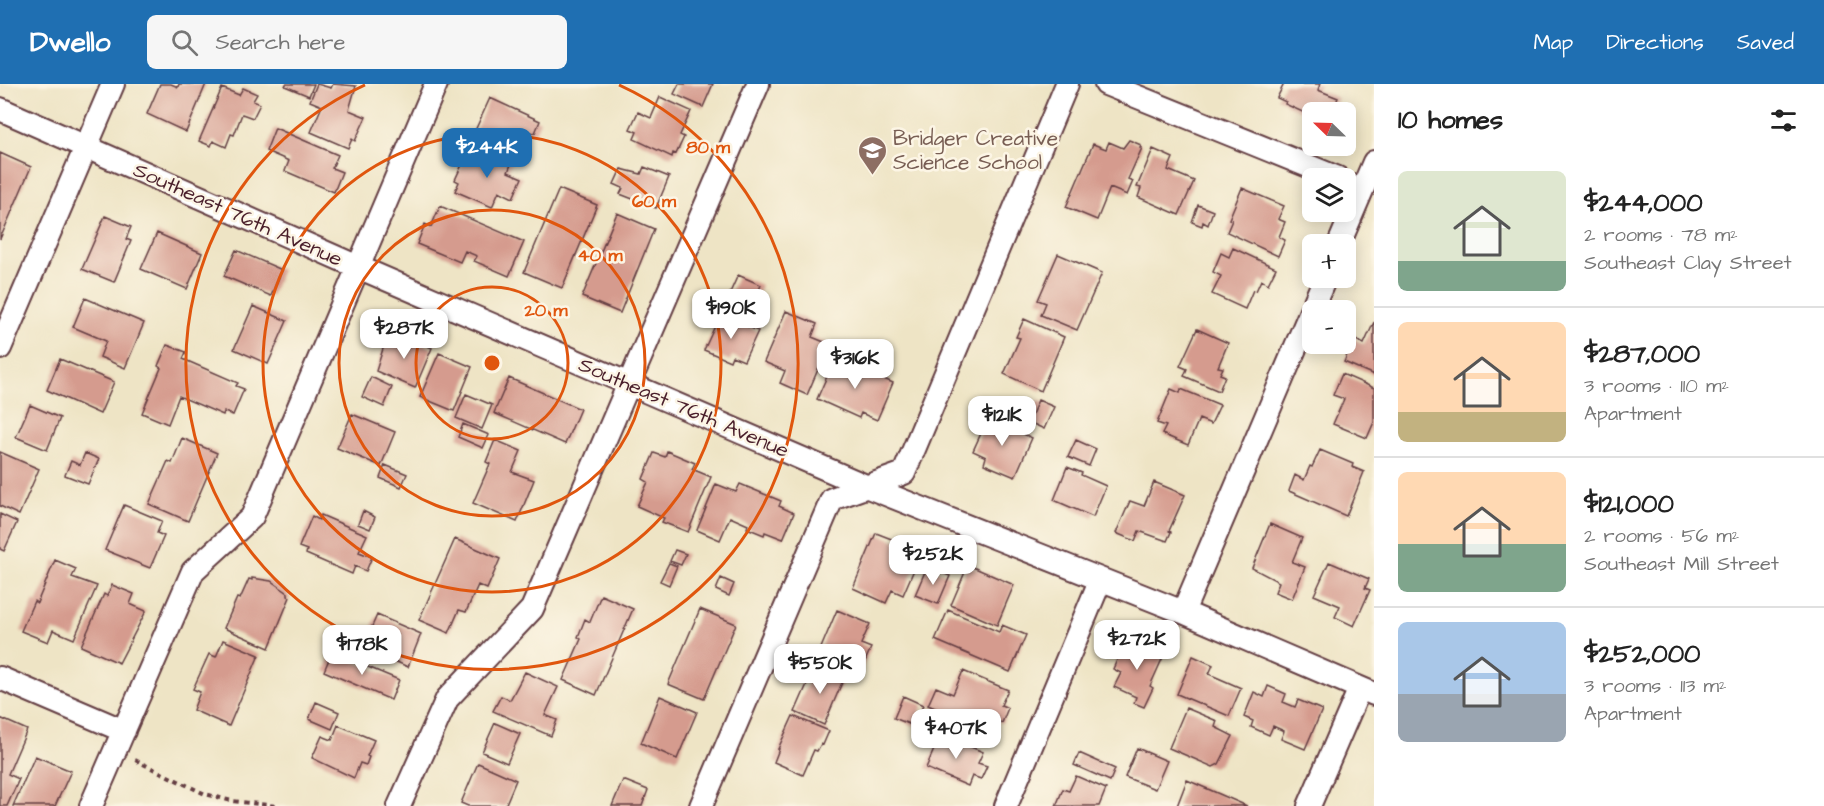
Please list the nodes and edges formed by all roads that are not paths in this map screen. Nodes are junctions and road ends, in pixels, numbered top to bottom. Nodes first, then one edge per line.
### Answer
1 (112, 84) edge
2 (436, 84) edge
3 (758, 84) edge
4 (1067, 84) edge
5 (1106, 84) edge
6 (0, 109) edge
7 (86, 148) junction
8 (1374, 162) edge
9 (1313, 168) edge
10 (1361, 188) edge
11 (1343, 234) edge
12 (358, 267) junction
13 (1321, 288) edge
14 (0, 348) edge
15 (629, 383) junction
16 (868, 487) junction
17 (1100, 581) junction
18 (1183, 612) junction
19 (0, 678) edge
20 (1367, 691) edge
21 (120, 741) junction
22 (92, 806) edge
23 (399, 806) edge
24 (701, 806) edge
25 (1005, 806) edge
26 (1310, 806) edge

1 - 7 street
2 - 12 street
3 - 15 street
4 - 16 street
5 - 9 street
6 - 7 street, Southeast 76th Avenue
7 - 12 street, Southeast 76th Avenue
7 - 14 street
8 - 10 street
10 - 11 street
12 - 15 street, Southeast 76th Avenue
12 - 21 street
13 - 18 street
15 - 16 street, Southeast 76th Avenue
15 - 23 street
16 - 17 street, Southeast 76th Avenue
16 - 24 street
17 - 18 street, Southeast 76th Avenue
17 - 25 street
18 - 20 street, Southeast 76th Avenue
19 - 21 street
20 - 26 street
21 - 22 street

